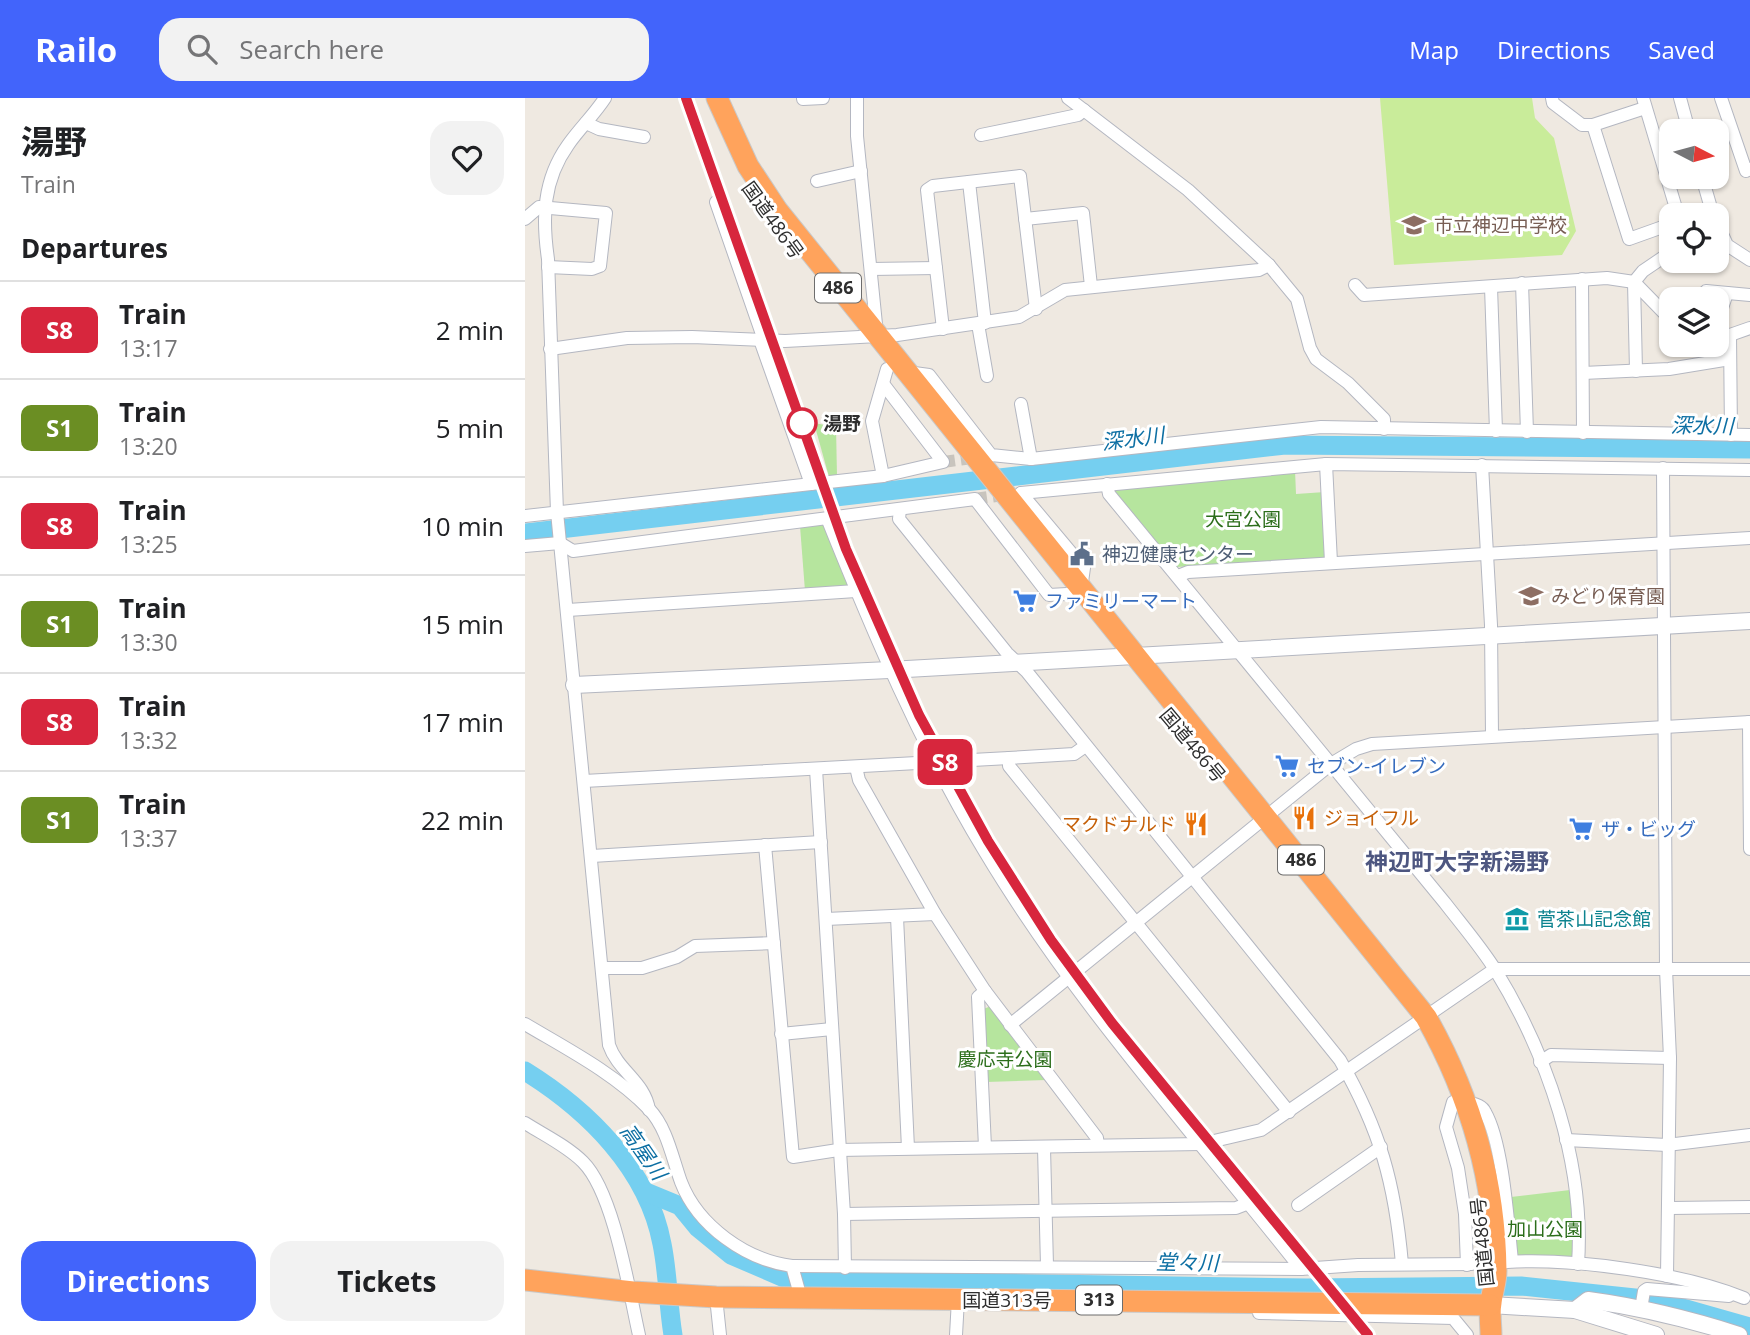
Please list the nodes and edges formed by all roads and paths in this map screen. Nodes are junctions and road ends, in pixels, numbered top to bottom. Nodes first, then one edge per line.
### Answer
1 (605, 98) edge
2 (704, 98) edge
3 (716, 98) edge
4 (823, 98) edge
5 (857, 98) edge
6 (1068, 98) edge
7 (1552, 98) edge
8 (1680, 98) edge
9 (1721, 98) edge
10 (803, 99) edge
11 (1644, 103) edge
12 (1084, 110) junction
13 (1686, 119) edge
14 (586, 123) junction
15 (1593, 125) junction
16 (981, 135) dead end
17 (644, 137) dead end
18 (1750, 169) edge
19 (861, 171) junction
20 (817, 181) dead end
21 (969, 182) junction
22 (716, 202) dead end
23 (1674, 203) edge
24 (544, 207) junction
25 (525, 219) edge
26 (1025, 219) junction
27 (1659, 229) edge
28 (1729, 246) edge
29 (1659, 260) edge
30 (1750, 260) edge
31 (1269, 265) junction
32 (548, 267) junction
33 (936, 268) junction
34 (870, 269) junction
35 (1582, 279) junction
36 (1634, 282) junction
37 (1522, 283) junction
38 (1355, 285) dead end
39 (1091, 286) junction
40 (1491, 287) junction
41 (1729, 293) edge
42 (1750, 295) edge
43 (1659, 308) edge
44 (1036, 309) junction
45 (981, 323) junction
46 (1750, 328) edge
47 (943, 329) junction
48 (1729, 333) edge
49 (869, 337) junction
50 (762, 340) junction
51 (549, 349) junction
52 (1729, 355) edge
53 (1730, 359) junction
54 (1636, 371) junction
55 (1583, 373) junction
56 (892, 375) junction
57 (987, 376) dead end
58 (1021, 404) dead end
59 (1384, 429) junction
60 (1496, 431) junction
61 (1527, 432) junction
62 (1583, 433) junction
63 (1731, 435) junction
64 (1750, 435) edge
65 (1031, 459) junction
66 (1327, 464) junction
67 (1482, 465) junction
68 (1663, 468) junction
69 (1750, 470) edge
70 (883, 476) junction
71 (811, 484) junction
72 (1107, 484) junction
73 (900, 509) junction
74 (557, 512) junction
75 (525, 516) edge
76 (827, 518) junction
77 (1750, 538) edge
78 (1662, 542) junction
79 (560, 543) junction
80 (525, 546) edge
81 (1486, 554) junction
82 (1331, 562) junction
83 (1178, 576) junction
84 (856, 591) junction
85 (1074, 592) junction
86 (568, 610) junction
87 (1750, 621) edge
88 (1664, 627) junction
89 (1491, 636) junction
90 (1235, 649) junction
91 (1127, 657) junction
92 (1017, 663) junction
93 (888, 670) junction
94 (574, 685) junction
95 (1749, 722) edge
96 (1664, 728) junction
97 (1492, 736) junction
98 (1084, 747) junction
99 (1009, 758) junction
100 (935, 762) junction
101 (1331, 764) junction
102 (856, 767) junction
103 (816, 769) junction
104 (584, 781) junction
105 (1262, 821) junction
106 (821, 842) junction
107 (765, 845) junction
108 (1750, 849) edge
109 (592, 856) junction
110 (1193, 878) junction
111 (935, 914) junction
112 (897, 917) junction
113 (826, 919) junction
114 (1136, 924) junction
115 (774, 943) junction
116 (602, 968) junction
117 (1495, 969) junction
118 (1666, 969) junction
119 (1750, 969) edge
120 (1069, 978) junction
121 (985, 991) junction
122 (1422, 1020) junction
123 (525, 1024) edge
124 (1010, 1025) junction
125 (832, 1029) junction
126 (781, 1034) junction
127 (1670, 1058) junction
128 (1540, 1062) junction
129 (1347, 1072) junction
130 (1460, 1102) junction
131 (649, 1110) junction
132 (1289, 1112) junction
133 (525, 1123) edge
134 (1750, 1135) edge
135 (1566, 1140) junction
136 (1201, 1144) junction
137 (1098, 1145) junction
138 (1667, 1145) junction
139 (985, 1147) junction
140 (1381, 1147) junction
141 (908, 1148) junction
142 (1044, 1148) junction
143 (838, 1150) junction
144 (1249, 1203) junction
145 (1298, 1205) dead end
146 (1750, 1207) edge
147 (1669, 1208) junction
148 (1045, 1210) junction
149 (844, 1214) junction
150 (1402, 1264) junction
151 (1578, 1264) junction
152 (1048, 1266) junction
153 (845, 1268) junction
154 (1301, 1269) junction
155 (793, 1270) junction
156 (1667, 1276) junction
157 (1490, 1278) junction
158 (525, 1280) edge
159 (631, 1292) junction
160 (800, 1293) junction
161 (713, 1297) junction
162 (1747, 1298) edge
163 (958, 1299) junction
164 (1186, 1301) junction
165 (1641, 1309) junction
166 (1575, 1310) junction
167 (639, 1335) edge
168 (720, 1335) edge
169 (956, 1335) edge
170 (1467, 1335) edge
171 (1491, 1335) edge
172 (1656, 1335) edge
173 (1739, 1335) edge

1 - 14 street
2 - 49 highway, 国道486号 / 486
3 - 49 highway, 国道486号 / 486
4 - 10 street
5 - 19 street
6 - 12 street
7 - 15 street
8 - 13 street
9 - 18 street
11 - 15 street
11 - 23 street
12 - 16 street
12 - 31 street
14 - 17 street
14 - 24 street
15 - 27 street
19 - 20 street
19 - 34 street
21 - 26 street
21 - 33 street
21 - 45 street
22 - 50 street
24 - 25 street
24 - 32 street
24 - 32 street
26 - 39 street
26 - 44 street
28 - 30 street
29 - 36 street
31 - 39 street
31 - 59 street
32 - 51 street
33 - 34 street
33 - 47 street
34 - 49 street
35 - 36 street
35 - 37 street
35 - 55 street
36 - 43 street
36 - 54 street
37 - 40 street
37 - 61 street
38 - 40 street
39 - 44 street
40 - 60 street
41 - 42 street
44 - 45 street
45 - 47 street
45 - 57 street
46 - 48 street
47 - 49 street
49 - 50 street
49 - 56 highway, 国道486号 / 486
50 - 51 street
50 - 71 street
51 - 74 street
52 - 53 street
53 - 54 street
53 - 63 street
54 - 55 street
55 - 62 street
56 - 65 street
56 - 70 street
56 - 70 street
56 - 85 highway, 国道486号 / 486
58 - 65 street
59 - 60 street
59 - 65 street
60 - 61 street
61 - 62 street
62 - 63 street
63 - 64 street
66 - 67 street
66 - 72 street
66 - 82 street
67 - 68 street
67 - 81 street
68 - 69 street
68 - 78 street
70 - 71 street
71 - 74 street
72 - 83 street
72 - 85 street
73 - 76 street
73 - 85 street
73 - 92 street
74 - 75 street
74 - 79 street
76 - 79 street
76 - 84 street
77 - 78 street
78 - 81 street
78 - 88 street
79 - 80 street
79 - 86 street
81 - 82 street
81 - 89 street
82 - 83 street
83 - 90 street
84 - 86 street
84 - 93 street
85 - 91 highway, 国道486号 / 486
86 - 94 street
87 - 88 street
88 - 89 street
88 - 96 street
89 - 90 street
89 - 97 street
90 - 91 street
90 - 101 street
91 - 92 street
91 - 105 highway, 国道486号 / 486
92 - 93 street
92 - 98 street
93 - 94 street
93 - 100 street
94 - 104 street
95 - 96 street
95 - 108 street
96 - 97 street
96 - 118 street
97 - 101 street
98 - 99 street
98 - 110 street
99 - 100 street
99 - 114 street
100 - 102 street
100 - 120 street
101 - 105 street
101 - 117 street
102 - 103 street
102 - 111 street
103 - 104 street
103 - 106 street
104 - 109 street
105 - 110 street
105 - 122 highway, 国道486号 / 486
106 - 107 street
106 - 113 street
107 - 109 street
107 - 115 street
109 - 116 street
110 - 114 street
110 - 129 street
111 - 112 street
111 - 121 street
112 - 113 street
112 - 141 street
113 - 125 street
114 - 120 street
114 - 132 street
115 - 116 street
115 - 126 street
116 - 131 street
117 - 118 street
117 - 122 street
117 - 128 street
118 - 119 street
118 - 127 street
120 - 124 street
120 - 136 street
121 - 124 street
121 - 139 street
122 - 129 street
122 - 130 highway, 国道486号 / 486
123 - 131 street
124 - 137 street
125 - 126 street
125 - 143 street
126 - 143 street
127 - 128 street
127 - 138 street
128 - 135 street
129 - 132 street
129 - 140 street
130 - 157 highway, 国道486号 / 486
130 - 157 street
131 - 155 street
132 - 136 street
133 - 159 street
134 - 138 street
135 - 138 street
135 - 151 street
136 - 137 street
136 - 144 street
137 - 142 street
138 - 147 street
139 - 141 street
139 - 142 street
140 - 145 street
140 - 150 street
141 - 143 street
142 - 148 street
143 - 149 street
144 - 148 street
144 - 154 street
146 - 147 street
147 - 156 street
148 - 149 street
148 - 152 street
149 - 153 street
150 - 154 street
150 - 157 street
151 - 156 street
151 - 157 street
152 - 153 street
152 - 154 street
153 - 155 street
155 - 160 street
156 - 162 street
157 - 164 highway, 国道313号 / 313
157 - 166 street
157 - 171 highway, 国道486号
158 - 159 highway, 国道313号 / 313
159 - 161 highway, 国道313号 / 313
159 - 167 street
160 - 161 highway, 国道313号 / 313
160 - 163 highway, 国道313号 / 313
161 - 168 street
162 - 165 street
163 - 164 highway, 国道313号 / 313
163 - 169 street
164 - 170 street
165 - 166 street
165 - 173 street
166 - 172 street

